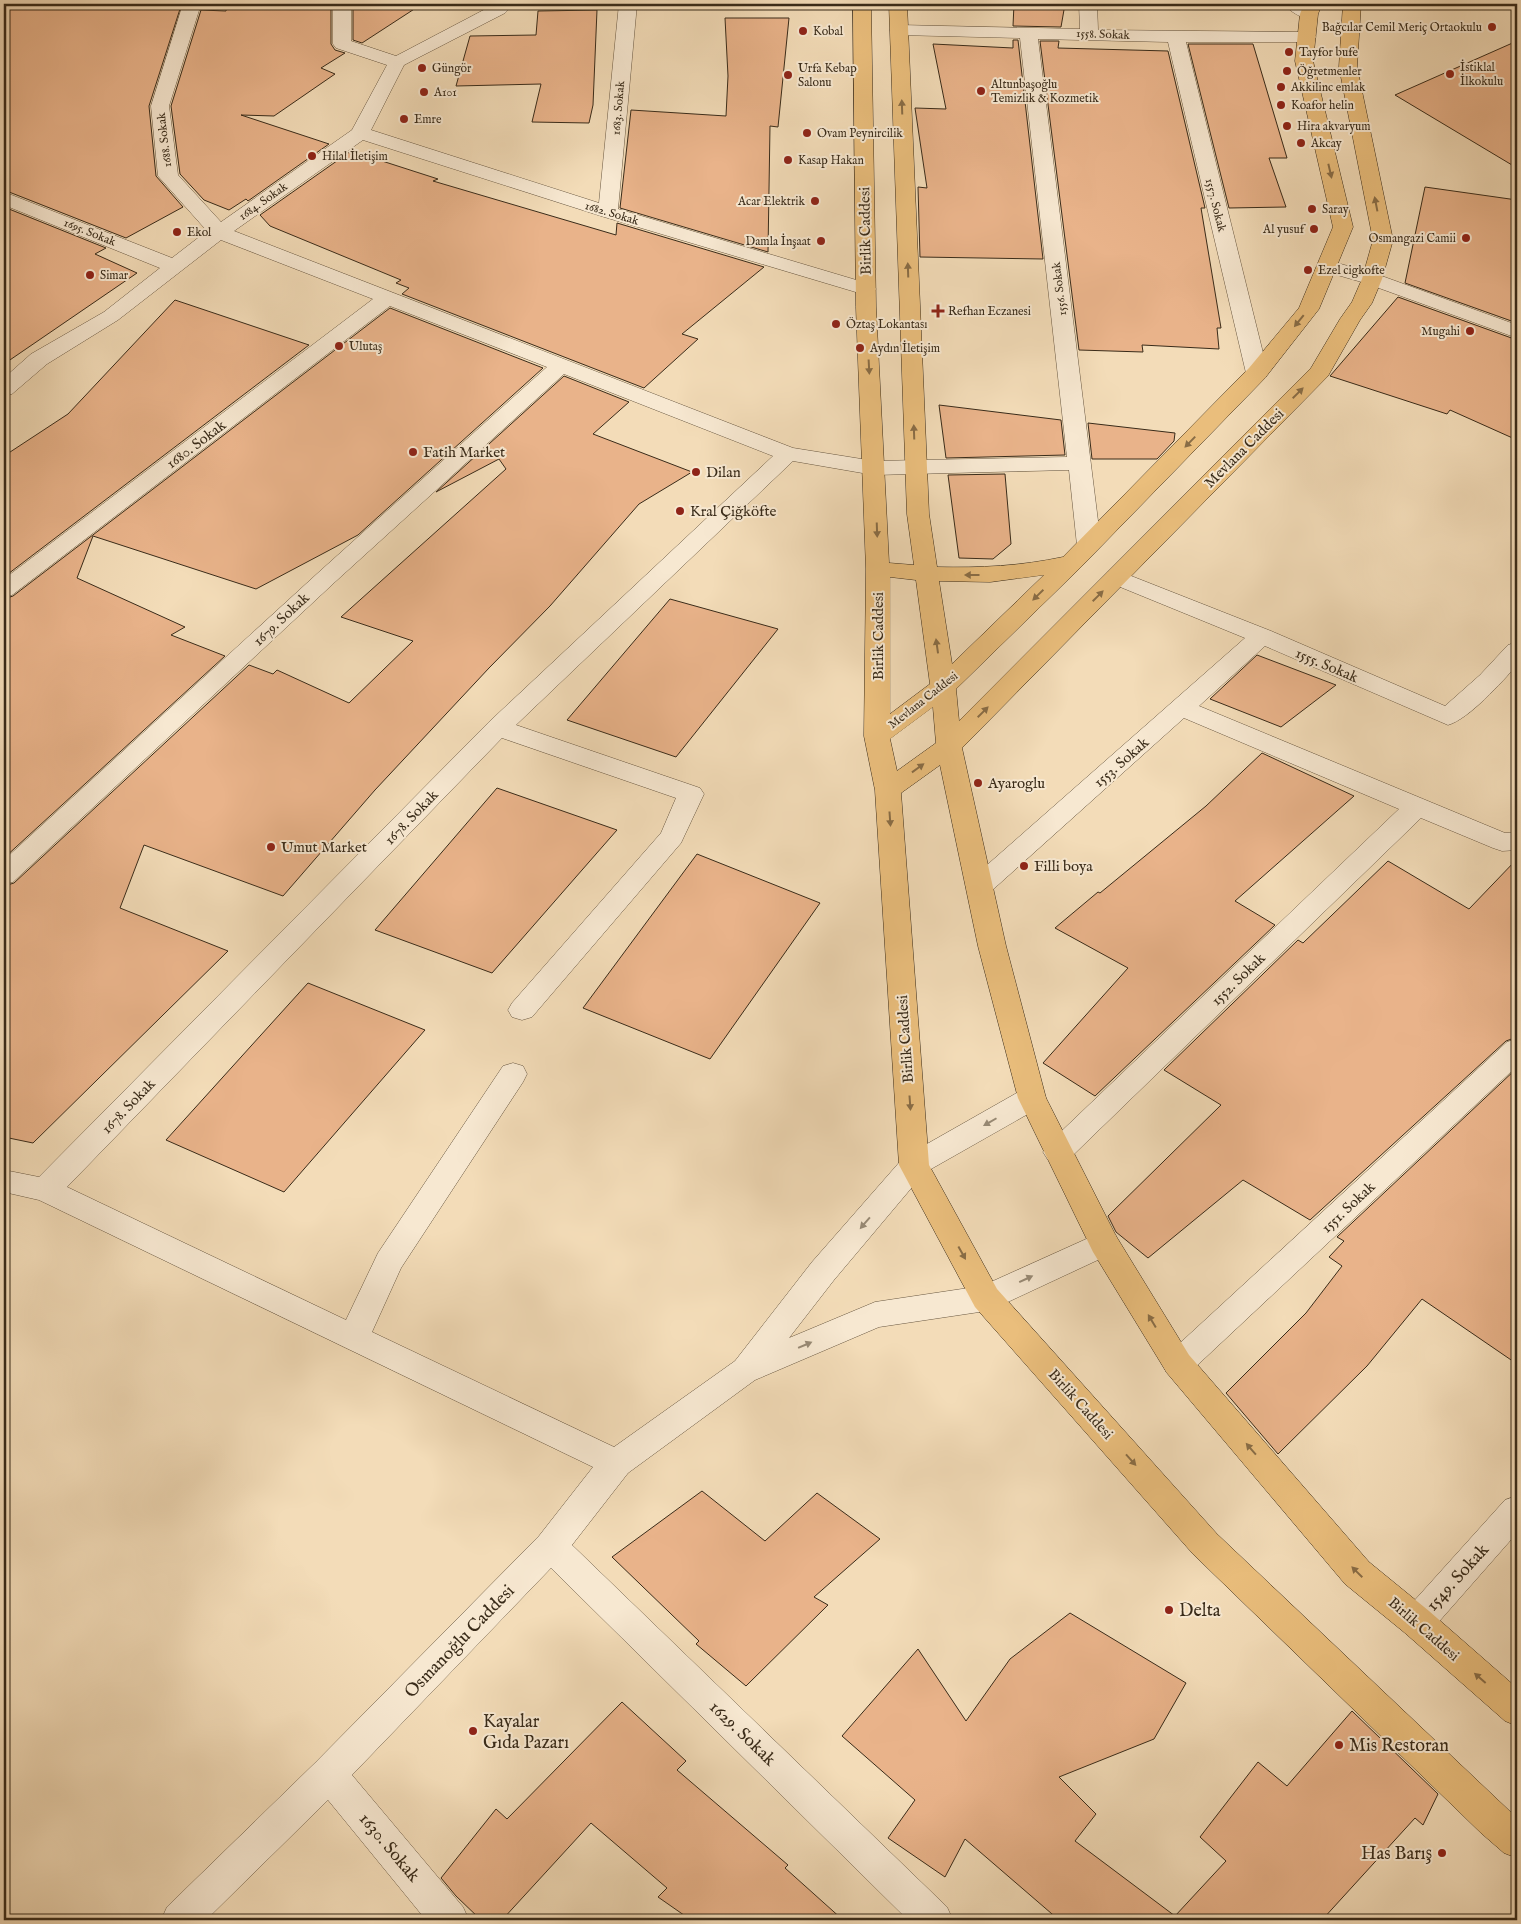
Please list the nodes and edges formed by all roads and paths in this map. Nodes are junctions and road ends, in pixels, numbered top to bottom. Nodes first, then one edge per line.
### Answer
1 (192, 4) edge
2 (342, 4) edge
3 (505, 4) edge
4 (628, 4) edge
5 (862, 4) edge
6 (898, 4) edge
7 (1088, 4) edge
8 (1352, 4) edge
9 (1305, 7) edge
10 (899, 30) junction
11 (1028, 33) junction
12 (1089, 34) junction
13 (1176, 37) junction
14 (1307, 37) junction
15 (397, 62) junction
16 (360, 132) junction
17 (4, 198) edge
18 (608, 212) junction
19 (218, 232) junction
20 (176, 266) junction
21 (1327, 266) junction
22 (1372, 279) junction
23 (866, 289) junction
24 (388, 298) junction
25 (1517, 332) edge
26 (561, 366) junction
27 (1257, 373) junction
28 (4, 389) edge
29 (788, 454) junction
30 (1079, 462) junction
31 (916, 467) junction
32 (874, 468) junction
33 (1089, 545) junction
34 (1072, 562) junction
35 (878, 569) junction
36 (927, 574) junction
37 (1116, 577) junction
38 (4, 590) edge
39 (1262, 636) junction
40 (1517, 650) edge
41 (943, 687) junction
42 (1182, 708) junction
43 (498, 728) junction
44 (877, 736) junction
45 (949, 746) junction
46 (888, 790) junction
47 (1417, 807) junction
48 (1517, 841) edge
49 (4, 875) edge
50 (979, 887) junction
51 (522, 1010) dead end
52 (1517, 1049) edge
53 (512, 1074) dead end
54 (1032, 1098) junction
55 (1058, 1152) junction
56 (914, 1165) junction
57 (4, 1181) edge
58 (45, 1190) junction
59 (1104, 1243) junction
60 (986, 1298) junction
61 (354, 1337) junction
62 (1178, 1364) junction
63 (744, 1371) junction
64 (616, 1463) junction
65 (1517, 1510) edge
66 (551, 1546) junction
67 (1417, 1622) junction
68 (1517, 1710) edge
69 (329, 1774) junction
70 (1517, 1841) edge
71 (180, 1920) edge
72 (450, 1920) edge
73 (934, 1920) edge

1 - 19 street, 1688. Sokak
2 - 15 street
3 - 15 street
4 - 18 street, 1683. Sokak
5 - 23 main road, Birlik Caddesi
6 - 10 main road, Birlik Caddesi
7 - 12 street
22 -> 8 main road, Mevlana Caddesi
9 - 14 main road, Mevlana Caddesi
10 - 11 street, 1558. Sokak
31 -> 10 main road, Birlik Caddesi
11 - 12 street, 1558. Sokak
11 - 30 street, 1556. Sokak
12 - 13 street, 1558. Sokak
13 - 14 street, 1558. Sokak
13 - 27 street, 1557. Sokak
14 -> 21 main road, Mevlana Caddesi
15 - 16 street, 1684. Sokak
16 - 18 street, 1682. Sokak
16 - 19 street, 1684. Sokak
17 - 20 street, 1695. Sokak
18 - 23 street, 1682. Sokak
19 - 20 street, 1684. Sokak
19 - 24 street
20 - 28 street, 1684. Sokak
21 - 22 street
21 -> 27 main road, Mevlana Caddesi
22 - 25 street
37 -> 22 main road, Mevlana Caddesi
23 -> 32 main road, Birlik Caddesi
24 - 26 street
24 - 38 street, 1680. Sokak
26 - 29 street
26 - 49 street, 1679. Sokak
27 -> 33 main road, Mevlana Caddesi
29 - 32 street
29 - 43 street, 1678. Sokak
30 - 31 street
30 - 33 street, 1556. Sokak
31 - 32 street
31 - 36 main road, Birlik Caddesi
32 -> 35 main road, Birlik Caddesi
33 - 34 main road, Mevlana Caddesi
34 -> 36 main road
34 -> 41 main road, Mevlana Caddesi
35 - 36 main road
35 - 44 main road, Birlik Caddesi
41 -> 36 main road, Birlik Caddesi
37 - 39 street, 1555. Sokak
45 -> 37 main road, Mevlana Caddesi
39 - 40 street, 1555. Sokak
39 - 42 street, 1553. Sokak
41 - 44 main road, Mevlana Caddesi
41 - 45 main road, Birlik Caddesi
42 - 47 street
42 - 50 street, 1553. Sokak
43 - 51 street
43 - 58 street, 1678. Sokak
44 - 46 main road, Birlik Caddesi
46 -> 45 main road, Mevlana Caddesi
45 - 50 main road, Birlik Caddesi
46 -> 56 main road, Birlik Caddesi
47 - 48 street
47 - 55 street, 1552. Sokak
50 - 54 main road, Birlik Caddesi
52 - 62 street, 1551. Sokak
53 - 61 street
54 - 55 main road, Birlik Caddesi
54 -> 56 street
55 - 59 main road, Birlik Caddesi
56 -> 60 main road, Birlik Caddesi
56 -> 63 street
57 - 58 street
58 - 61 street
60 -> 59 street
62 -> 59 main road, Birlik Caddesi
63 -> 60 street
60 -> 70 main road, Birlik Caddesi
61 - 64 street
67 -> 62 main road, Birlik Caddesi
63 - 64 street, Osmanoğlu Caddesi
64 - 66 street, Osmanoğlu Caddesi
65 - 67 street, 1549. Sokak
66 - 69 street, Osmanoğlu Caddesi
66 - 73 street, 1629. Sokak
68 -> 67 main road, Birlik Caddesi
69 - 71 street, Osmanoğlu Caddesi
69 - 72 street, 1630. Sokak

